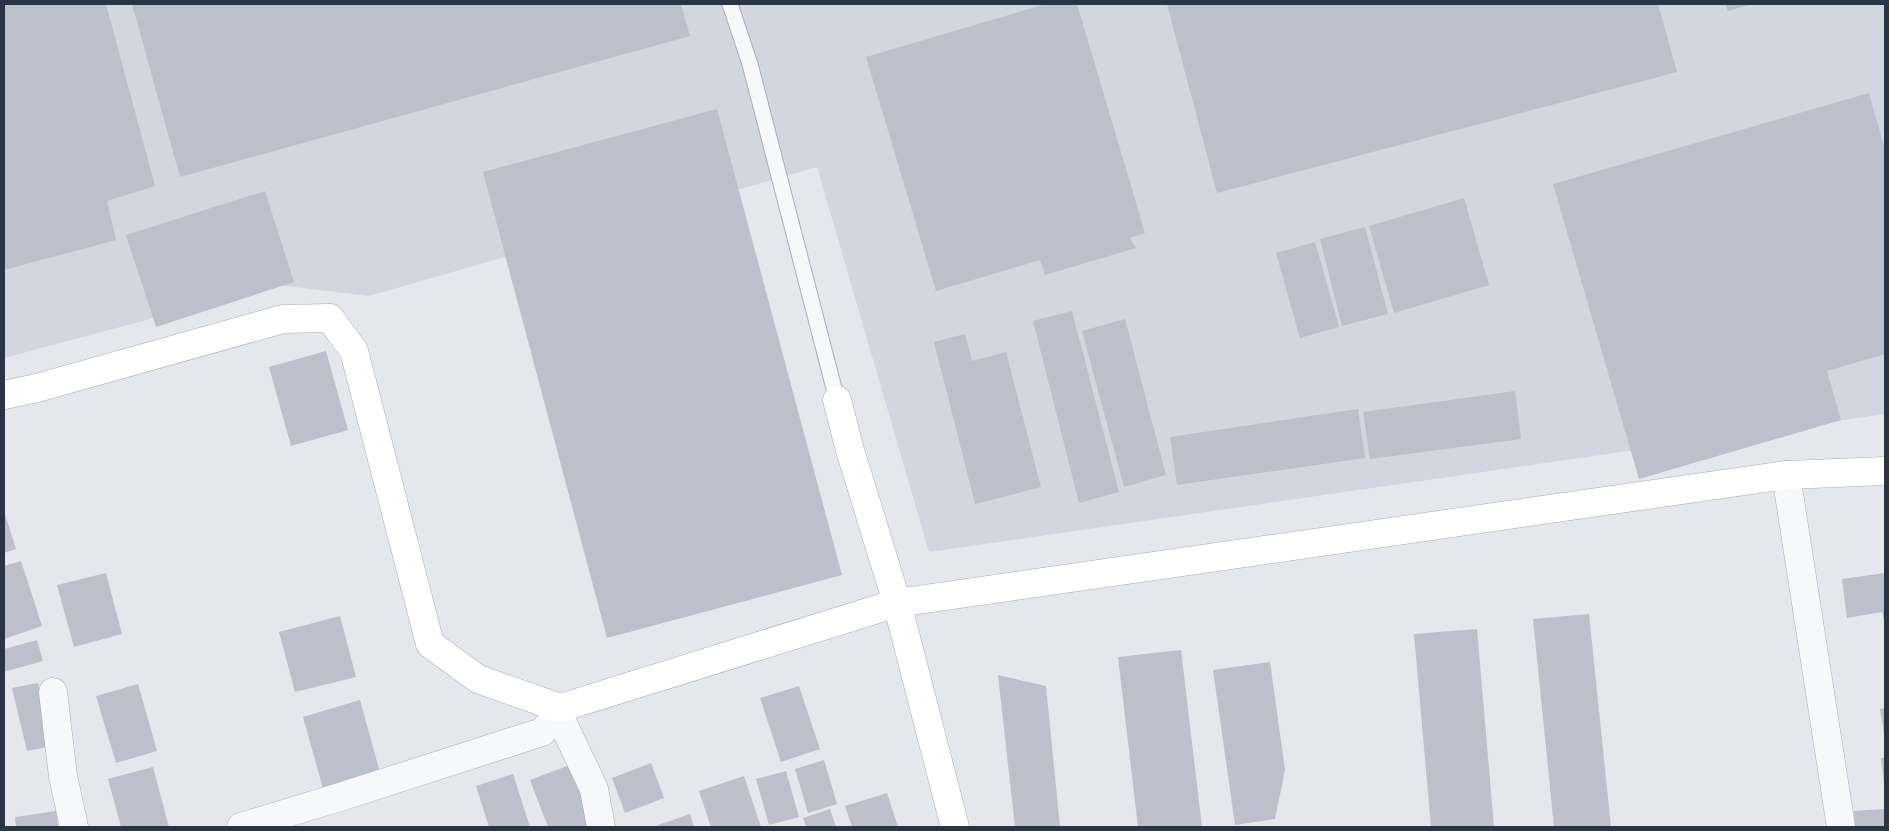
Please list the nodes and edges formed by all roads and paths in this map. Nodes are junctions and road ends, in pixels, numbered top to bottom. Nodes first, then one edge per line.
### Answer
1 (730, 4) edge
2 (4, 395) edge
3 (838, 400) joint
4 (1885, 471) edge
5 (1786, 475) junction
6 (897, 603) junction
7 (53, 692) dead end
8 (560, 712) junction
9 (74, 827) edge
10 (241, 827) edge
11 (601, 827) edge
12 (955, 827) edge
13 (1841, 827) edge

1 - 3 lane
2 - 8 street
3 - 6 street
4 - 5 street
5 - 6 street
5 - 13 street
6 - 8 street
6 - 12 street
7 - 9 street
8 - 10 street
8 - 11 street

